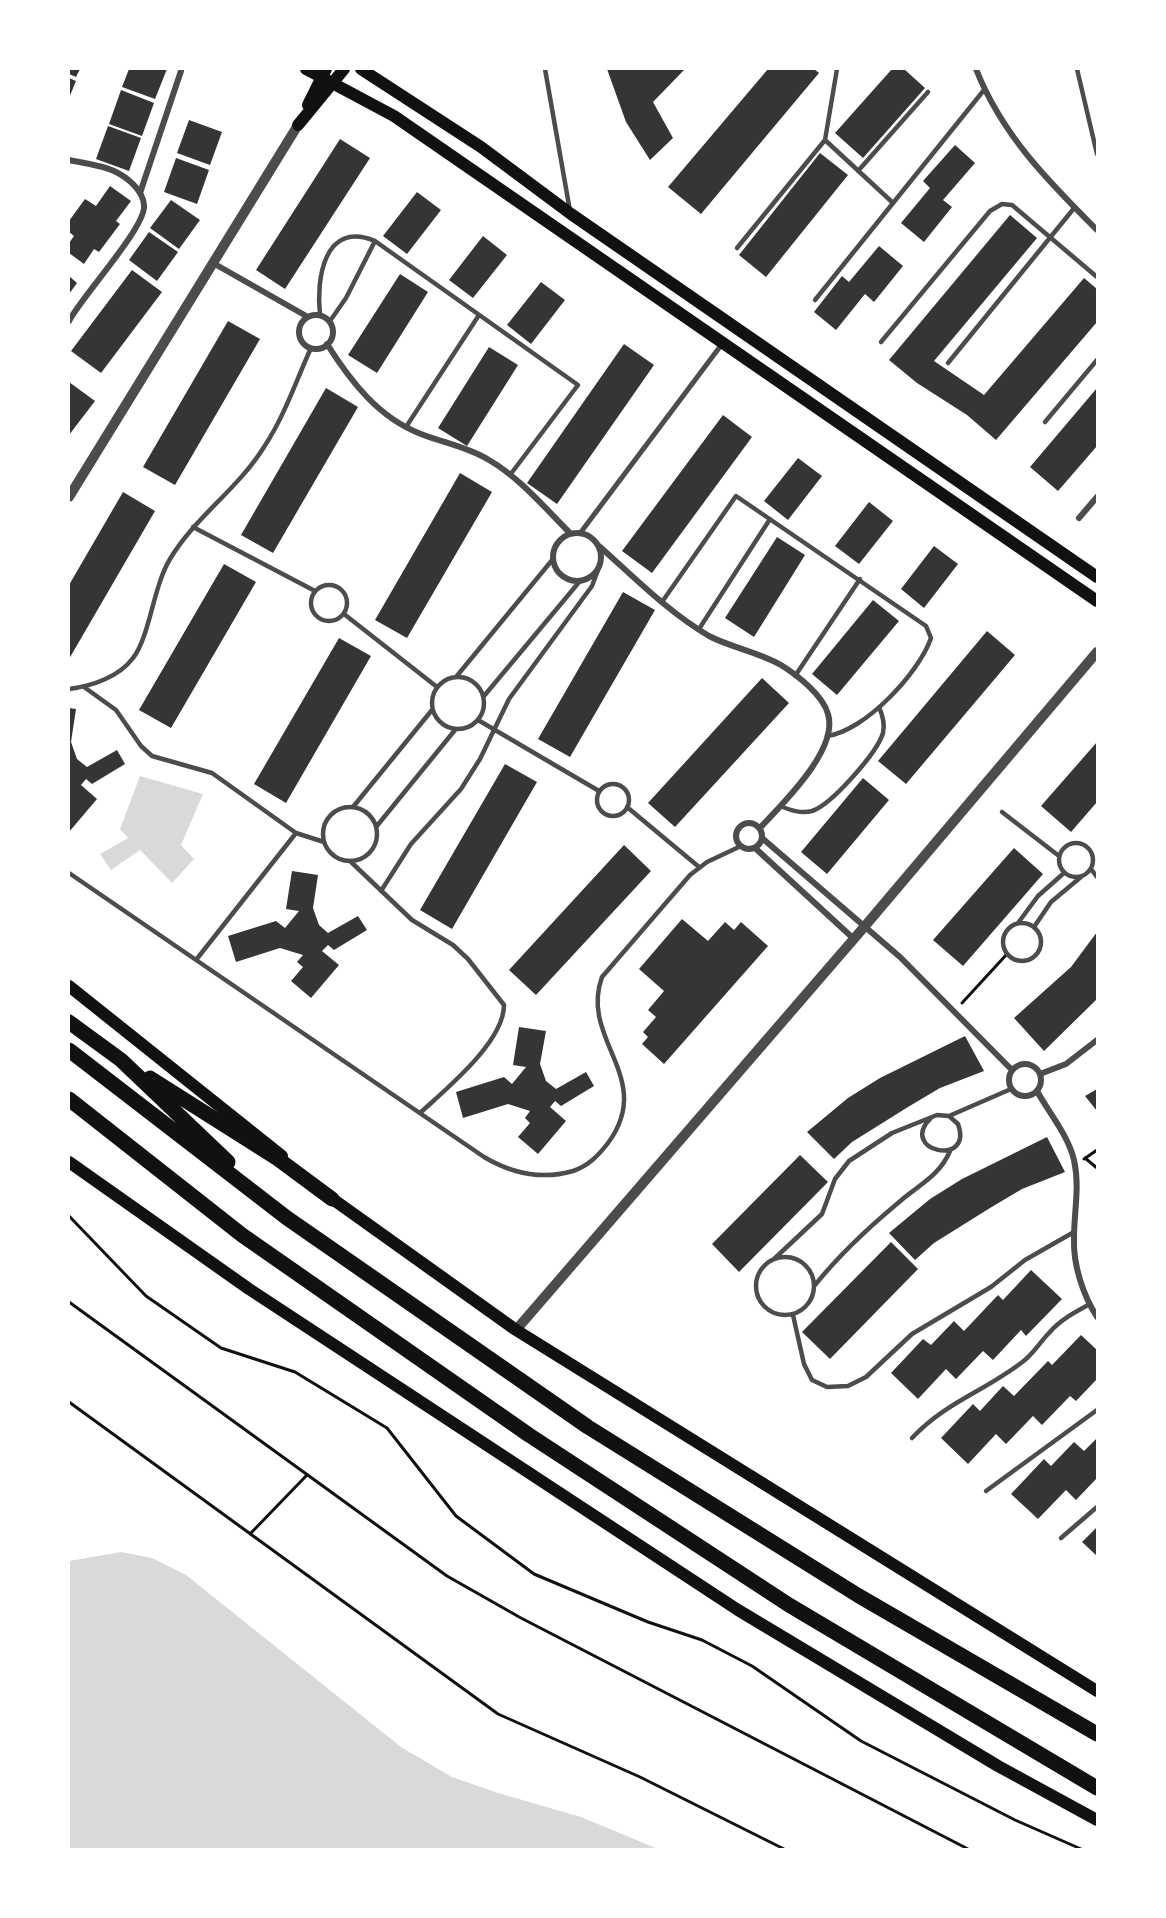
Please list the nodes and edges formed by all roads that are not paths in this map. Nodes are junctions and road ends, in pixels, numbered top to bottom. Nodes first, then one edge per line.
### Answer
1 (306, 69) edge
2 (344, 69) edge
3 (361, 69) edge
4 (545, 69) edge
5 (837, 69) edge
6 (976, 69) edge
7 (1077, 69) edge
8 (181, 71) dead end
9 (324, 73) edge
10 (333, 82) junction
11 (984, 90) junction
12 (928, 92) dead end
13 (298, 125) junction
14 (825, 140) junction
15 (1097, 154) edge
16 (69, 160) edge
17 (858, 171) junction
18 (140, 193) junction
19 (892, 202) junction
20 (1075, 207) junction
21 (571, 214) junction
22 (1097, 230) edge
23 (1050, 238) junction
24 (375, 241) junction
25 (737, 248) dead end
26 (213, 263) junction
27 (1097, 277) edge
28 (815, 300) dead end
29 (320, 315) junction
30 (479, 315) junction
31 (308, 316) junction
32 (69, 321) edge
33 (330, 321) junction
34 (880, 342) dead end
35 (723, 343) junction
36 (327, 344) junction
37 (311, 348) junction
38 (1097, 360) edge
39 (948, 363) dead end
40 (1045, 422) dead end
41 (406, 428) junction
42 (510, 475) junction
43 (69, 497) edge
44 (1097, 497) edge
45 (1079, 518) dead end
46 (770, 519) junction
47 (193, 527) junction
48 (580, 532) junction
49 (570, 533) junction
50 (599, 546) junction
51 (553, 559) junction
52 (598, 570) junction
53 (1097, 577) edge
54 (860, 579) junction
55 (580, 581) junction
56 (315, 591) junction
57 (1097, 601) edge
58 (662, 602) junction
59 (344, 614) junction
60 (699, 629) junction
61 (1097, 652) edge
62 (795, 676) junction
63 (456, 677) junction
64 (84, 687) junction
65 (437, 687) junction
66 (69, 689) edge
67 (484, 696) junction
68 (879, 706) junction
69 (432, 710) junction
70 (478, 720) junction
71 (494, 729) junction
72 (455, 730) junction
73 (827, 736) junction
74 (599, 791) junction
75 (780, 806) junction
76 (353, 807) junction
77 (627, 807) junction
78 (1002, 812) dead end
79 (376, 827) junction
80 (760, 828) junction
81 (296, 833) junction
82 (762, 838) junction
83 (324, 842) junction
84 (741, 846) junction
85 (755, 848) junction
86 (1095, 853) edge
87 (1059, 856) junction
88 (350, 861) junction
89 (699, 867) junction
90 (1091, 869) junction
91 (69, 873) edge
92 (1064, 873) junction
93 (1082, 877) junction
94 (1097, 877) edge
95 (381, 891) junction
96 (1018, 923) junction
97 (865, 926) junction
98 (1035, 927) junction
99 (854, 939) junction
100 (196, 960) junction
101 (69, 986) edge
102 (69, 1022) edge
103 (1097, 1040) edge
104 (69, 1050) edge
105 (121, 1060) junction
106 (1012, 1070) junction
107 (1040, 1074) junction
108 (1011, 1089) junction
109 (1037, 1091) junction
110 (69, 1099) edge
111 (420, 1113) junction
112 (949, 1116) junction
113 (931, 1118) junction
114 (950, 1150) junction
115 (69, 1162) edge
116 (332, 1199) junction
117 (287, 1218) junction
118 (1074, 1232) junction
119 (774, 1259) junction
120 (815, 1285) junction
121 (1090, 1304) junction
122 (793, 1315) junction
123 (1097, 1317) edge
124 (516, 1330) junction
125 (1097, 1410) edge
126 (912, 1438) dead end
127 (986, 1491) dead end
128 (1097, 1507) edge
129 (1061, 1538) dead end
130 (1097, 1691) edge
131 (1097, 1734) edge
132 (1097, 1788) edge
133 (1097, 1820) edge

1 - 9 main road
2 - 10 main road
3 - 21 main road
4 - 21 lane
5 - 14 lane
6 - 11 street
7 - 15 lane
8 - 18 street
9 - 10 main road
9 - 13 main road
10 - 13 main road
10 - 35 main road
11 - 19 lane
11 - 20 street
12 - 17 lane
13 - 26 street
14 - 17 lane
14 - 25 lane
16 - 18 street
17 - 19 lane
18 - 32 street
19 - 28 lane
20 - 22 street
20 - 23 lane
21 - 53 main road
23 - 27 lane
23 - 34 lane
23 - 39 lane
24 - 29 lane
24 - 30 lane
24 - 33 lane
26 - 31 street
26 - 43 street
29 - 31 street
29 - 33 street
30 - 41 lane
30 - 42 lane
31 - 37 street
33 - 36 street
35 - 48 street
35 - 57 main road
36 - 37 street
36 - 41 street
37 - 47 lane
38 - 40 lane
41 - 42 street
42 - 49 street
44 - 45 street
46 - 54 lane
46 - 58 lane
46 - 60 lane
47 - 56 lane
47 - 64 lane
48 - 49 street
48 - 50 street
49 - 51 street
50 - 52 street
50 - 58 street
51 - 55 street
51 - 63 lane
52 - 55 street
52 - 71 lane
54 - 62 lane
54 - 68 lane
55 - 67 lane
56 - 59 lane
56 - 59 lane
58 - 60 street
59 - 65 lane
60 - 62 street
61 - 97 street
62 - 73 street
63 - 65 lane
63 - 67 lane
64 - 66 lane
64 - 81 lane
65 - 69 lane
67 - 70 lane
68 - 73 lane
68 - 75 lane
69 - 72 lane
69 - 76 lane
70 - 71 lane
70 - 72 lane
71 - 74 lane
71 - 95 lane
72 - 79 lane
73 - 75 street
74 - 77 lane
74 - 77 lane
75 - 80 street
76 - 79 lane
76 - 83 lane
77 - 89 lane
78 - 87 lane
79 - 88 lane
80 - 82 street
80 - 84 street
81 - 83 lane
81 - 100 lane
82 - 85 street
82 - 97 street
83 - 88 lane
84 - 85 street
84 - 89 lane
85 - 99 street
86 - 87 lane
86 - 90 lane
87 - 92 lane
88 - 95 lane
89 - 111 lane
90 - 93 lane
90 - 94 lane
91 - 100 lane
92 - 93 lane
92 - 96 lane
93 - 98 lane
95 - 111 lane
96 - 98 lane
96 - 98 lane
97 - 99 street
97 - 106 street
99 - 124 street
100 - 111 lane
101 - 116 main road
102 - 105 highway
103 - 107 street
104 - 117 highway
105 - 116 highway
105 - 117 highway
106 - 107 street
106 - 108 street
107 - 109 street
108 - 109 street
108 - 112 lane
109 - 118 street
110 - 132 highway
112 - 113 lane
112 - 114 lane
113 - 114 lane
113 - 119 lane
114 - 120 lane
115 - 133 main road
116 - 124 main road
117 - 131 highway
118 - 121 street
118 - 122 lane
119 - 120 lane
119 - 122 lane
120 - 122 lane
121 - 123 street
121 - 126 lane
124 - 130 main road
125 - 127 lane
128 - 129 lane

